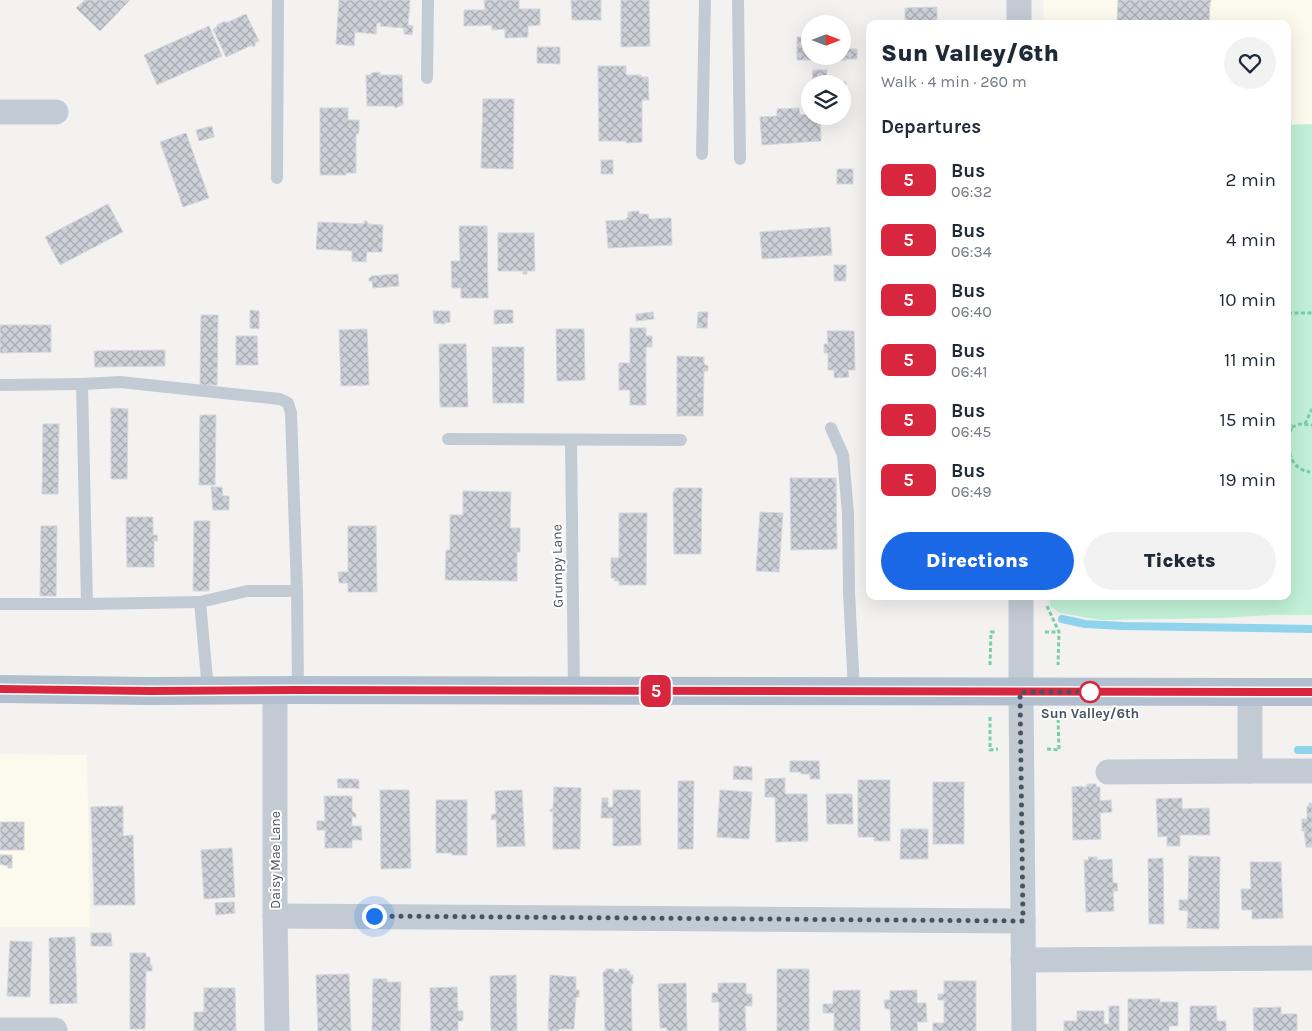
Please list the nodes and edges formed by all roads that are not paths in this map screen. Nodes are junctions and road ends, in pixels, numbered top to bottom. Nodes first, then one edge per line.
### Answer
1 (278, 0) edge
2 (428, 0) edge
3 (705, 0) edge
4 (738, 0) edge
5 (1019, 0) edge
6 (1020, 20) edge
7 (427, 78) dead end
8 (0, 112) edge
9 (56, 112) dead end
10 (702, 154) dead end
11 (740, 159) dead end
12 (277, 178) dead end
13 (82, 384) junction
14 (0, 385) edge
15 (831, 428) dead end
16 (448, 439) dead end
17 (571, 440) junction
18 (681, 440) dead end
19 (297, 592) junction
20 (1021, 600) edge
21 (200, 602) junction
22 (0, 604) edge
23 (87, 604) junction
24 (0, 689) edge
25 (208, 690) junction
26 (286, 690) junction
27 (574, 691) junction
28 (854, 691) junction
29 (1020, 692) junction
30 (1250, 692) junction
31 (1312, 692) edge
32 (1250, 771) junction
33 (1312, 771) edge
34 (1108, 772) dead end
35 (275, 916) junction
36 (1023, 921) junction
37 (1312, 958) edge
38 (1024, 960) junction
39 (0, 1030) edge
40 (55, 1030) dead end
41 (277, 1031) edge
42 (1024, 1031) edge

1 - 12 lane
2 - 7 lane
3 - 10 lane
4 - 11 lane
5 - 6 street
8 - 9 street
13 - 14 lane
13 - 19 lane
13 - 23 lane
15 - 28 lane
16 - 17 lane
17 - 18 lane
17 - 27 lane, Grumpy Lane
19 - 21 lane
19 - 26 lane
20 - 29 street
21 - 23 lane
21 - 25 lane
22 - 23 lane
24 - 25 main road
25 - 26 main road
26 - 27 main road
26 - 35 street, Daisy Mae Lane
27 - 28 main road
28 - 29 main road
29 - 30 main road
29 - 36 street
30 - 31 main road
30 - 32 street
32 - 33 street
32 - 34 street
35 - 36 street
35 - 41 street, Daisy Mae Lane
36 - 38 street
37 - 38 street
38 - 42 street
39 - 40 street

